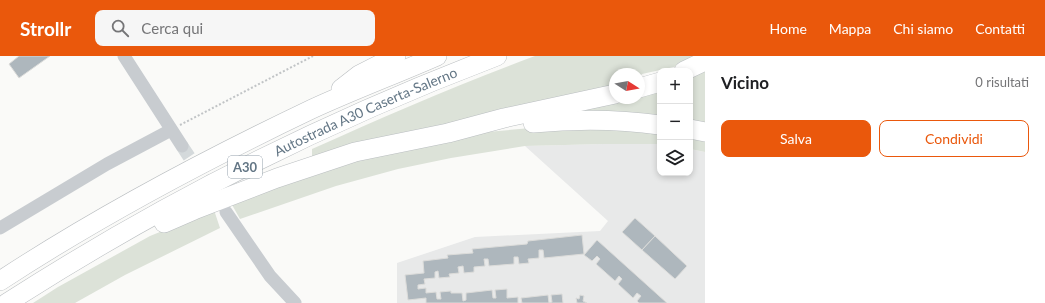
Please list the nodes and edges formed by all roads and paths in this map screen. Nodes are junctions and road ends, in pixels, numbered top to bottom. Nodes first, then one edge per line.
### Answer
1 (124, 56) edge
2 (313, 56) edge
3 (396, 56) edge
4 (437, 56) edge
5 (497, 56) edge
6 (705, 61) edge
7 (690, 68) edge
8 (657, 83) edge
9 (645, 86) edge
10 (609, 95) edge
11 (313, 109) junction
12 (657, 125) edge
13 (170, 130) junction
14 (693, 130) edge
15 (705, 132) edge
16 (448, 133) junction
17 (182, 146) tunnel mouth
18 (226, 212) dead end
19 (0, 228) edge
20 (128, 230) junction
21 (0, 281) edge
22 (7, 303) edge
23 (295, 303) edge

1 - 13 street
2 - 13 path
3 - 11 highway
4 - 11 highway, Autostrada A30 Caserta-Salerno / A30
5 - 20 highway, Autostrada A30 Caserta-Salerno / A30
6 - 7 highway
8 - 9 highway
10 - 16 highway
11 - 21 highway, Autostrada A30 Caserta-Salerno / A30
12 - 16 highway
13 - 17 street
13 - 19 street
14 - 15 highway
16 - 20 highway
18 - 23 street
20 - 22 highway, Autostrada A30 Caserta-Salerno / A30

